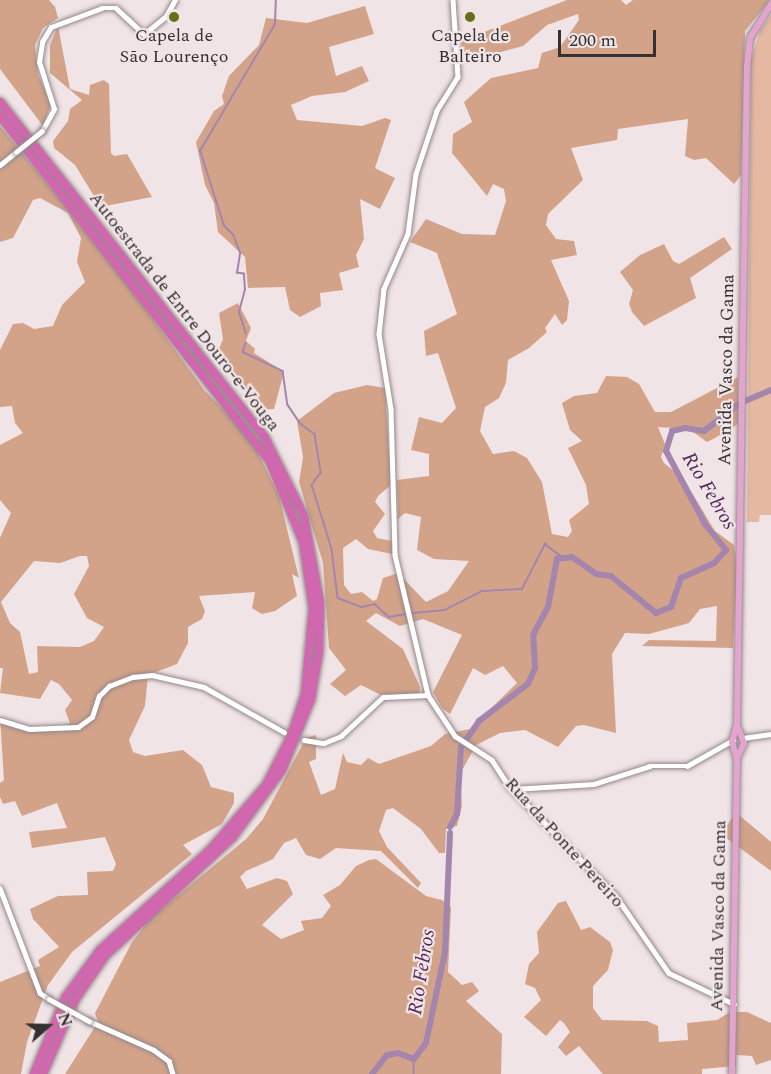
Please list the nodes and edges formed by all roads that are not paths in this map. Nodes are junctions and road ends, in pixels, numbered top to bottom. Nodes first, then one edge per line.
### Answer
1 (175, 0) edge
2 (453, 0) edge
3 (771, 4) edge
4 (771, 10) edge
5 (748, 53) junction
6 (0, 102) edge
7 (0, 116) edge
8 (0, 165) edge
9 (428, 695) junction
10 (0, 720) edge
11 (737, 722) junction
12 (284, 732) dead end
13 (771, 734) edge
14 (304, 740) dead end
15 (738, 742) junction
16 (724, 745) junction
17 (513, 789) junction
18 (0, 888) edge
19 (734, 1004) junction
20 (34, 1074) edge
21 (43, 1074) edge
22 (173, 1074) edge
23 (732, 1074) edge

1 - 8 street, bridge
2 - 9 street
3 - 5 main road, Avenida Vasco da Gama
4 - 5 main road, Avenida Vasco da Gama
5 - 11 main road, Avenida Vasco da Gama
6 - 21 highway, Autoestrada de Entre Douro-e-Vouga
7 - 20 highway, Autoestrada de Entre Douro-e-Vouga
9 - 14 street
9 - 17 street, Rua da Ponte Pereiro
10 - 12 street
11 - 15 main road, Avenida Vasco da Gama
11 - 16 street
13 - 15 street
15 - 16 street
15 - 19 main road, Avenida Vasco da Gama
16 - 17 street
17 - 19 street, Rua da Ponte Pereiro
18 - 22 street, bridge
19 - 23 main road, Avenida Vasco da Gama

